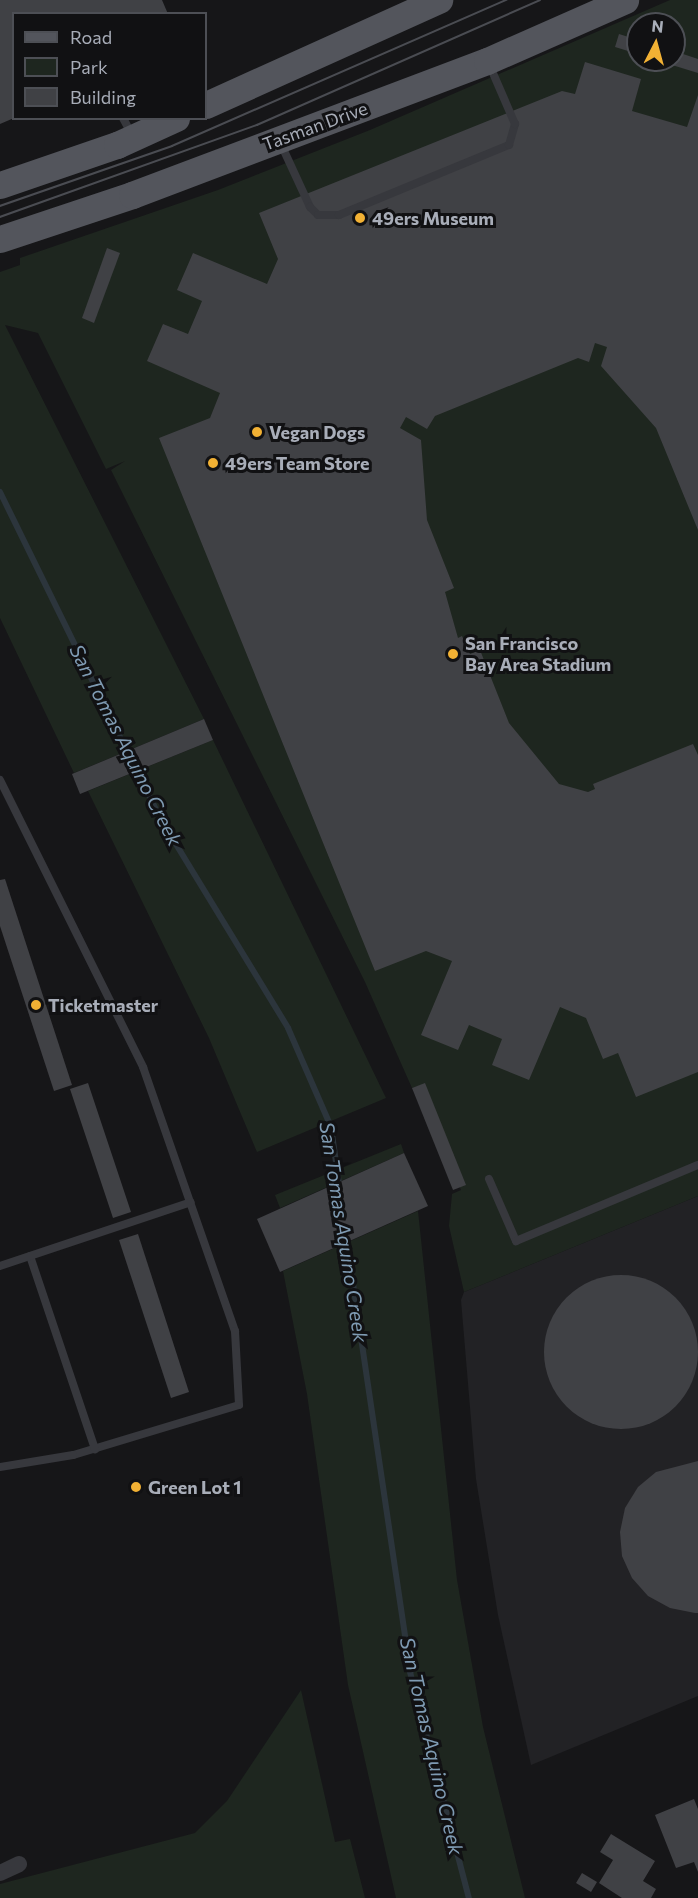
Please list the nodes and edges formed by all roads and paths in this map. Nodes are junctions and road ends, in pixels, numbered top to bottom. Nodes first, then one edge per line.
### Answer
1 (439, 0) edge
2 (625, 0) edge
3 (487, 61) junction
4 (207, 105) edge
5 (166, 120) edge
6 (128, 128) edge
7 (278, 139) junction
8 (0, 185) edge
9 (0, 239) edge
10 (0, 780) edge
11 (698, 1165) edge
12 (489, 1179) dead end
13 (191, 1202) junction
14 (30, 1256) junction
15 (0, 1266) edge
16 (94, 1449) junction
17 (0, 1467) edge
18 (19, 1864) dead end
19 (0, 1872) edge

1 - 4 main road
2 - 3 main road, Tasman Drive
3 - 7 main road, Tasman Drive
3 - 7 lane
5 - 6 main road
6 - 8 main road
7 - 9 main road, Tasman Drive
10 - 13 lane
11 - 12 lane
13 - 14 lane
13 - 16 lane
14 - 15 lane
14 - 16 lane
16 - 17 lane
18 - 19 street

